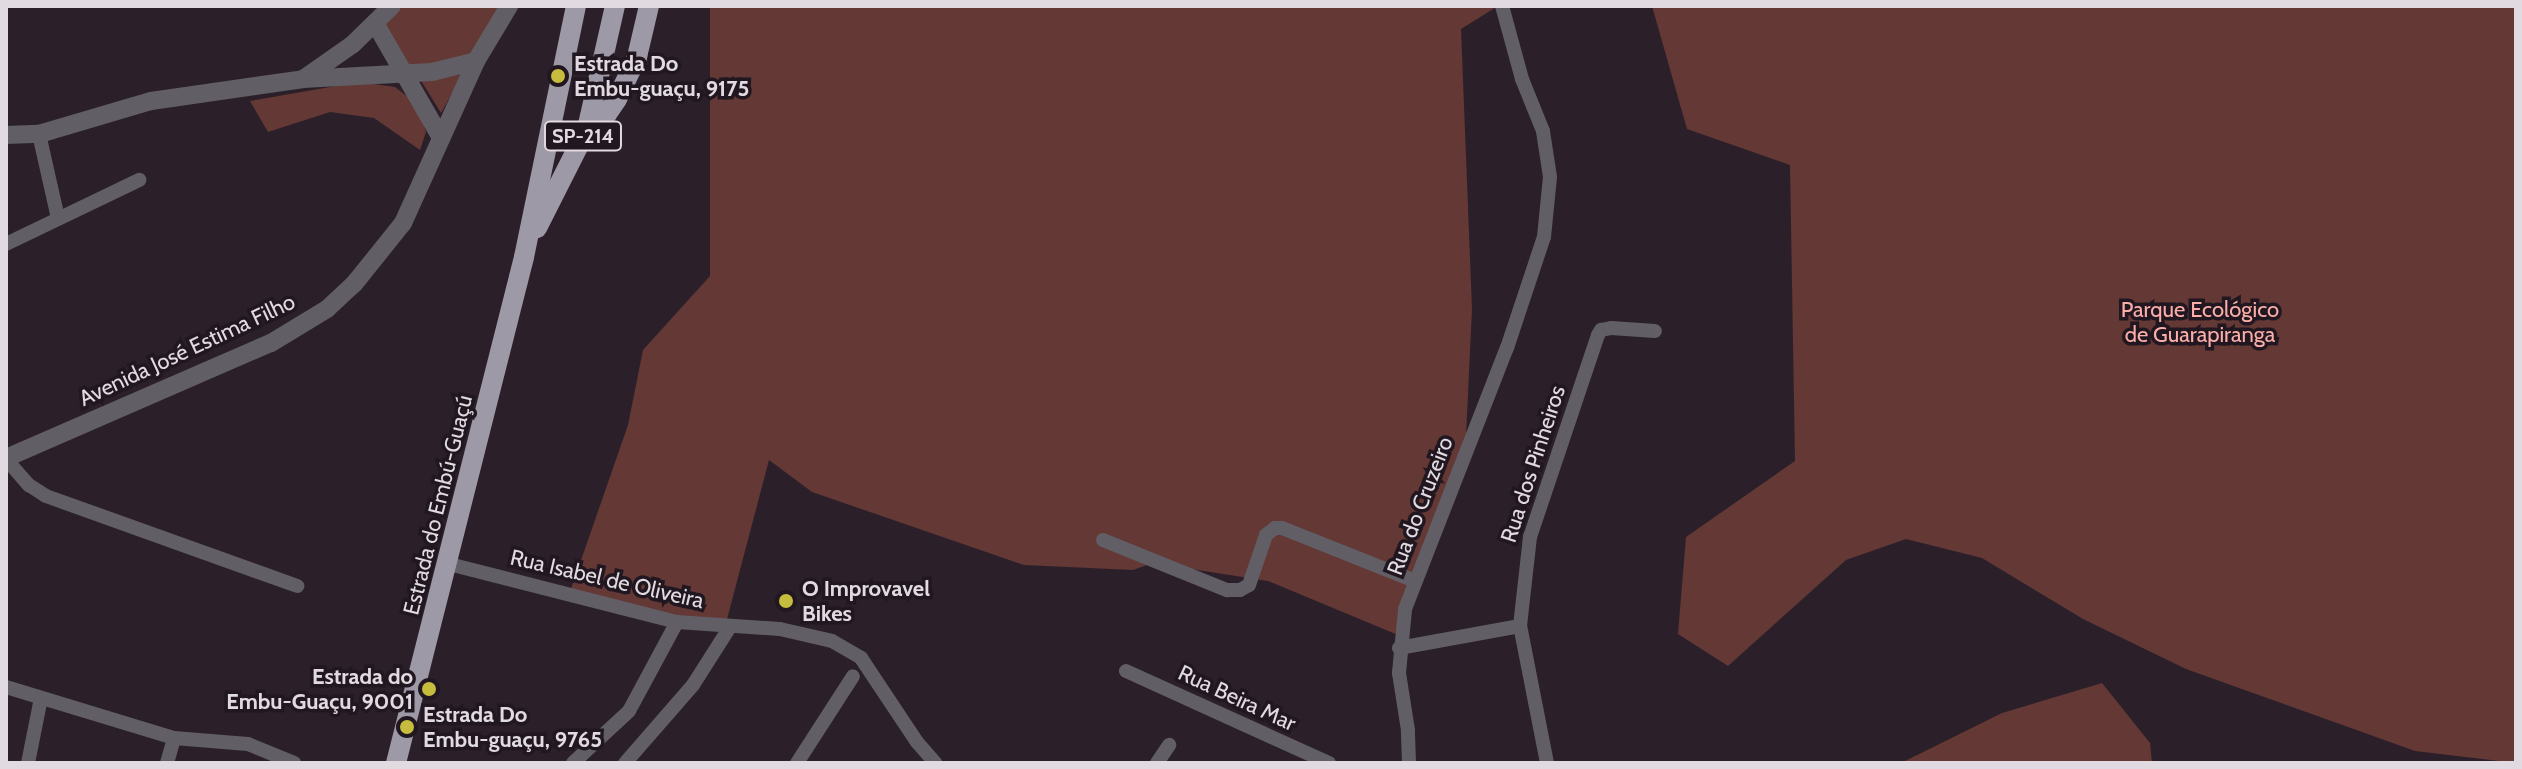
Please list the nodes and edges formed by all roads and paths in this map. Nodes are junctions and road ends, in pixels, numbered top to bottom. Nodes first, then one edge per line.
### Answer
1 (392, 6) edge
2 (509, 6) edge
3 (576, 6) edge
4 (615, 6) edge
5 (649, 6) edge
6 (1502, 6) edge
7 (375, 23) junction
8 (476, 61) junction
9 (406, 74) junction
10 (303, 79) junction
11 (587, 129) junction
12 (39, 134) junction
13 (6, 135) edge
14 (440, 136) junction
15 (139, 180) dead end
16 (58, 218) junction
17 (6, 244) edge
18 (524, 257) junction
19 (1655, 331) dead end
20 (6, 459) edge
21 (1103, 540) dead end
22 (449, 564) junction
23 (1415, 581) junction
24 (297, 586) dead end
25 (677, 622) junction
26 (1520, 626) junction
27 (730, 627) junction
28 (1399, 648) junction
29 (857, 668) junction
30 (1126, 671) dead end
31 (6, 687) edge
32 (41, 698) junction
33 (174, 738) junction
34 (1169, 745) dead end
35 (276, 758) edge
36 (28, 763) edge
37 (167, 763) edge
38 (294, 763) edge
39 (396, 763) edge
40 (573, 763) edge
41 (625, 763) edge
42 (797, 763) edge
43 (935, 763) edge
44 (1157, 763) edge
45 (1329, 763) edge
46 (1409, 763) edge
47 (1547, 763) edge

1 - 7 street
2 - 8 street, Avenida José Estima Filho
3 - 18 main road, Estrada do Embú-Guaçú / SP-214
4 - 11 main road, Estrada do Embú-Guaçú / SP-214
5 - 11 main road
6 - 23 street, Rua do Cruzeiro
7 - 9 street
7 - 10 street
8 - 9 street
8 - 14 street, Avenida José Estima Filho
9 - 10 street
9 - 14 street
10 - 12 street
11 - 18 main road, Estrada do Embú-Guaçú / SP-214
12 - 13 street
12 - 16 street
14 - 20 street, Avenida José Estima Filho
15 - 16 street
16 - 17 street
18 - 22 main road, Estrada do Embú-Guaçú / SP-214
19 - 26 street, Rua dos Pinheiros
20 - 24 street
21 - 23 street
22 - 25 street, Rua Isabel de Oliveira
22 - 39 main road, Estrada do Embú-Guaçú / SP-214
23 - 28 street, Rua do Cruzeiro
25 - 27 street, Rua Isabel de Oliveira
25 - 40 street
26 - 28 street
26 - 47 street, Rua dos Pinheiros
27 - 29 street, Rua Isabel de Oliveira
27 - 41 street
28 - 46 street, Rua do Cruzeiro
29 - 42 street
29 - 43 street, Rua Isabel de Oliveira
30 - 45 street, Rua Beira Mar
31 - 32 street
32 - 33 street
32 - 36 street
33 - 35 street
33 - 37 street
34 - 44 street
35 - 38 street

